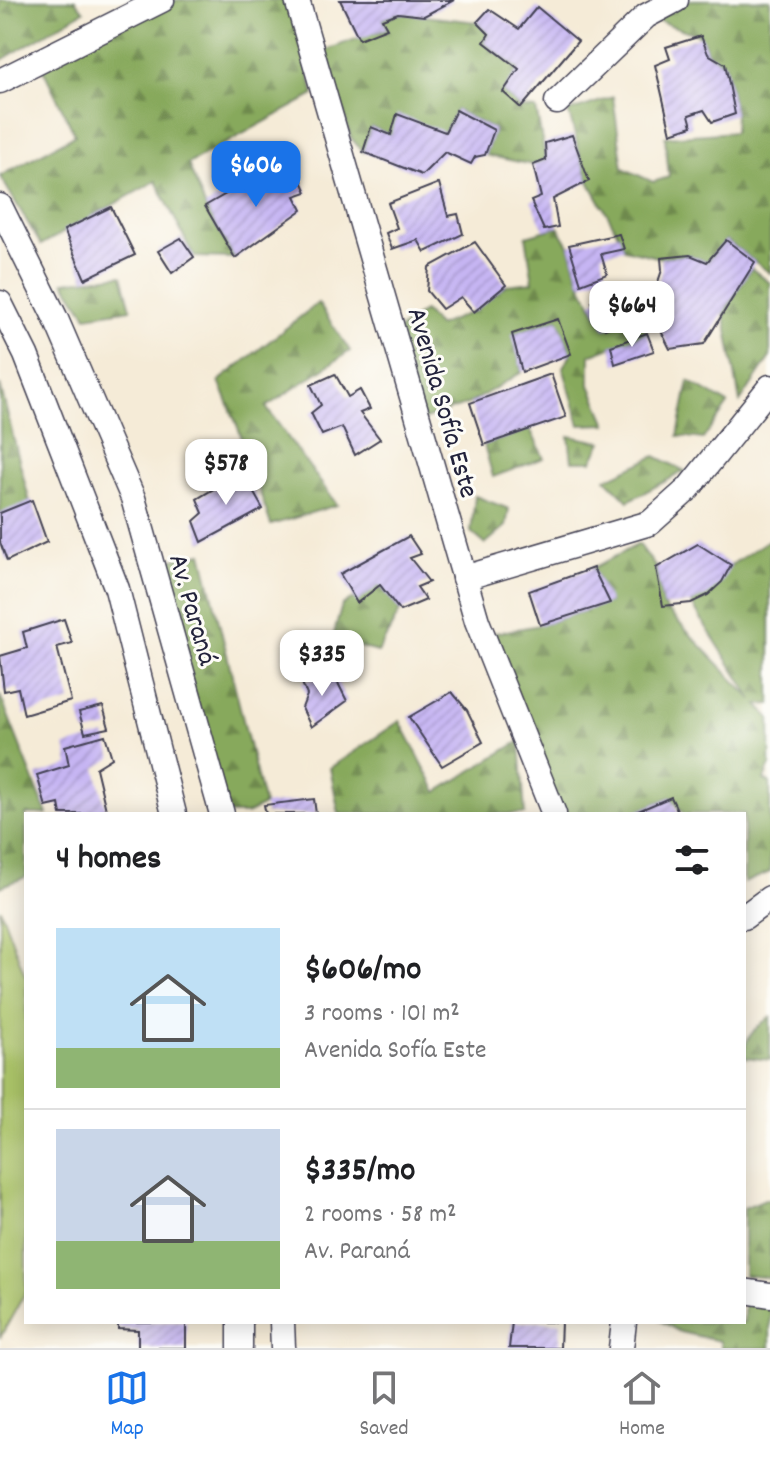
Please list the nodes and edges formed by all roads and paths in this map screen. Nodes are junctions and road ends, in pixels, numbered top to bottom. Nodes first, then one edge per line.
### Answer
1 (162, 0) edge
2 (297, 0) edge
3 (676, 0) edge
4 (0, 81) edge
5 (557, 102) dead end
6 (0, 206) edge
7 (0, 303) edge
8 (770, 387) edge
9 (464, 578) junction
10 (173, 812) edge
11 (221, 812) edge
12 (553, 812) edge
13 (770, 898) edge
14 (746, 916) edge
15 (746, 1291) edge
16 (770, 1295) edge
17 (240, 1324) edge
18 (282, 1324) edge
19 (624, 1324) edge
20 (240, 1348) edge
21 (283, 1348) edge
22 (621, 1348) edge

1 - 4 street
2 - 9 street, Avenida Sofía Este
3 - 5 street
6 - 11 street, Av. Paraná
7 - 10 street
8 - 9 street
9 - 12 street, Avenida Sofía Este
13 - 14 street
15 - 16 street
17 - 20 street
18 - 21 street
19 - 22 street

